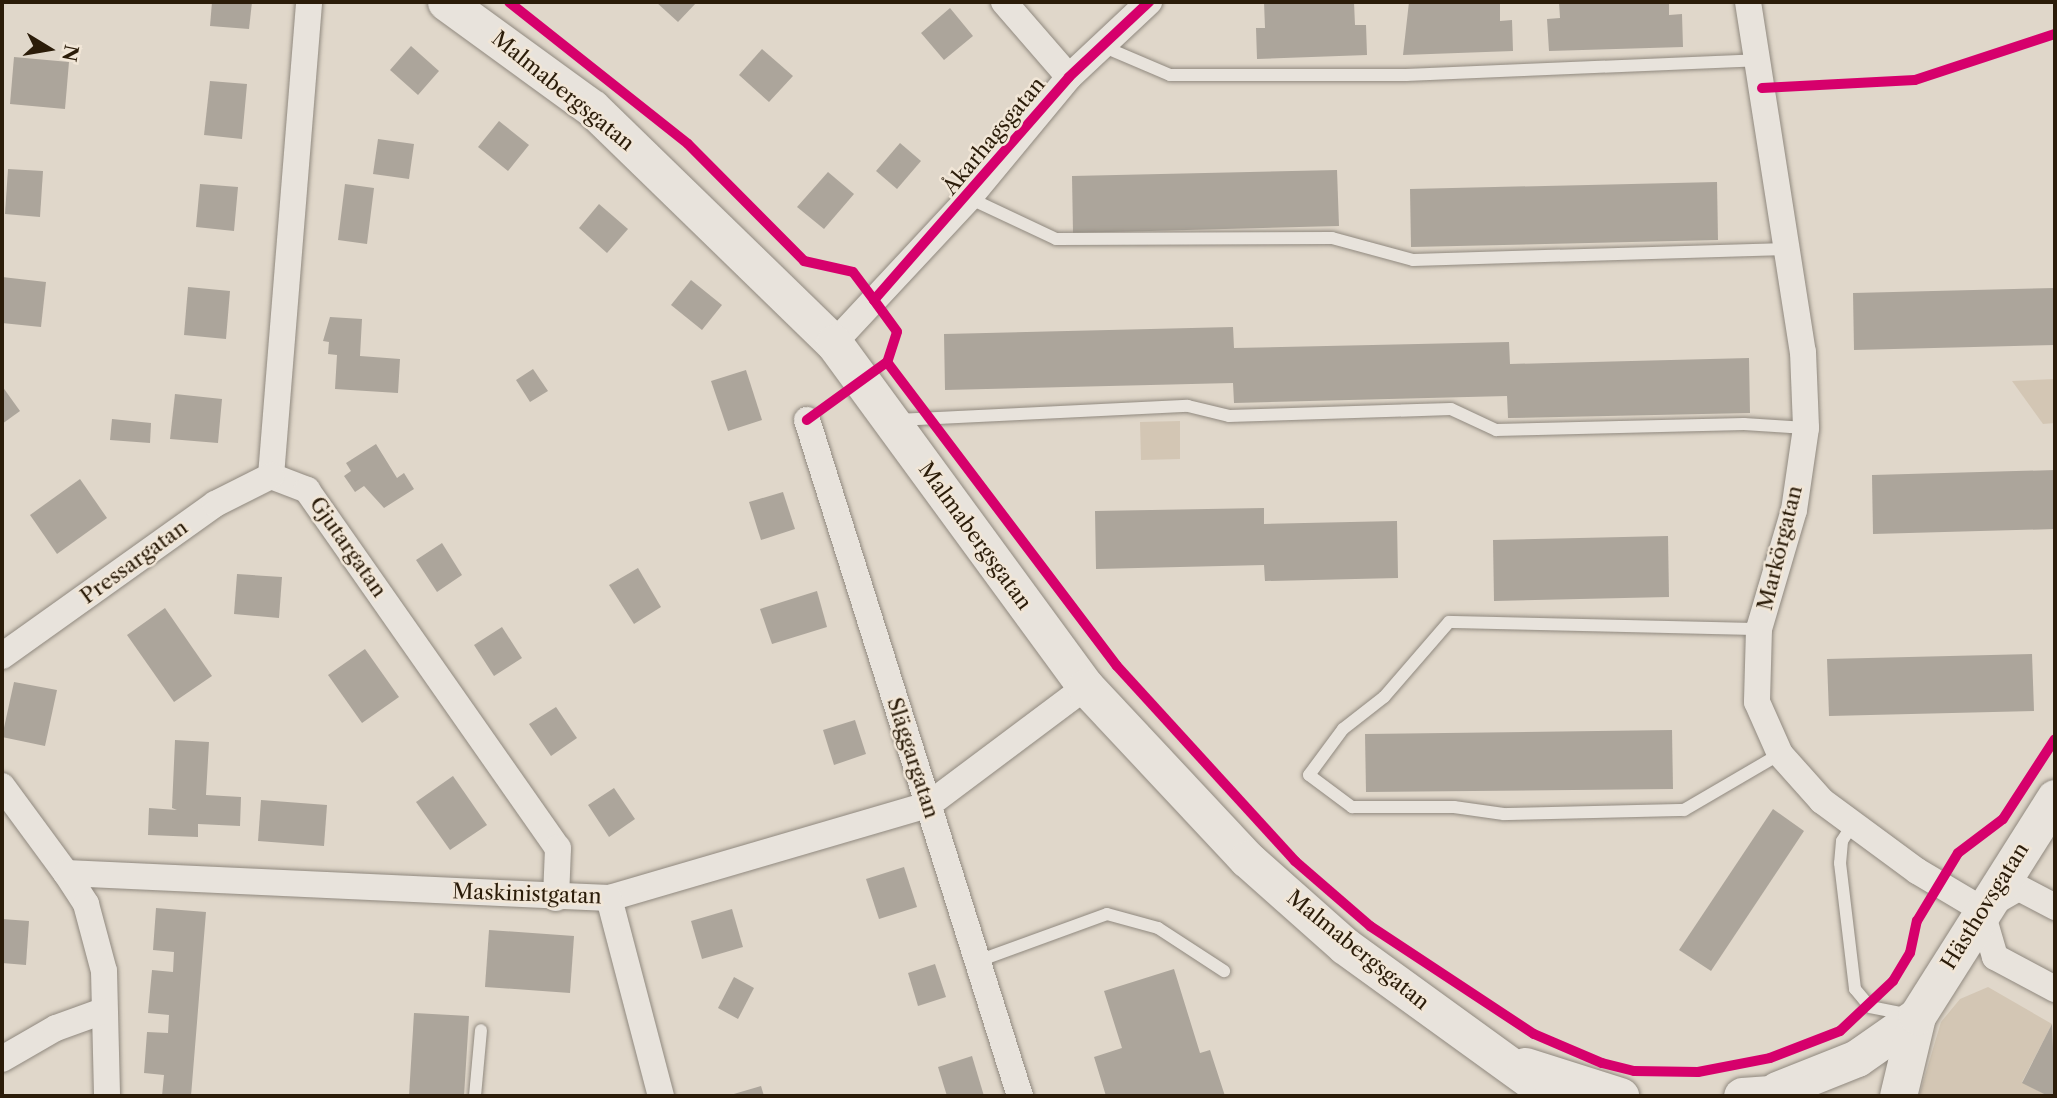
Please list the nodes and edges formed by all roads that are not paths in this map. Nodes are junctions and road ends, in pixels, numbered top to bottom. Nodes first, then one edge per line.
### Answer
1 (309, 2) edge
2 (446, 2) edge
3 (1004, 2) edge
4 (1149, 2) edge
5 (1748, 2) edge
6 (1102, 46) junction
7 (1757, 60) junction
8 (1069, 77) junction
9 (969, 198) junction
10 (1787, 249) junction
11 (834, 343) junction
12 (807, 420) dead end
13 (890, 420) junction
14 (1806, 429) junction
15 (271, 476) junction
16 (1759, 629) junction
17 (2, 656) edge
18 (1086, 687) junction
19 (1780, 754) junction
20 (2, 786) edge
21 (2055, 798) edge
22 (928, 805) junction
23 (1853, 824) junction
24 (66, 873) junction
25 (556, 898) junction
26 (609, 898) junction
27 (2055, 907) edge
28 (1981, 909) junction
29 (978, 961) junction
30 (1224, 971) dead end
31 (2055, 989) edge
32 (103, 1011) junction
33 (1917, 1016) junction
34 (481, 1030) dead end
35 (2, 1059) edge
36 (1510, 1062) junction
37 (1759, 1093) edge
38 (107, 1096) edge
39 (475, 1096) edge
40 (661, 1096) edge
41 (1020, 1096) edge
42 (1552, 1096) edge
43 (1620, 1096) edge
44 (1816, 1096) edge
45 (1898, 1096) edge

1 - 15 street
2 - 11 main road, Malmabergsgatan
3 - 8 street
4 - 6 street, Åkarhagsgatan
5 - 7 street, Markörgatan
6 - 7 lane
6 - 8 street, Åkarhagsgatan
7 - 10 street, Markörgatan
8 - 9 street, Åkarhagsgatan
9 - 10 lane
9 - 11 street, Åkarhagsgatan
10 - 14 street, Markörgatan
11 - 13 main road, Malmabergsgatan
12 - 22 street, Släggargatan
13 - 14 lane
13 - 18 main road, Malmabergsgatan
14 - 16 street, Markörgatan
15 - 17 street, Pressargatan
15 - 25 street, Gjutargatan
16 - 19 street, Markörgatan
16 - 19 lane
18 - 22 street, Maskinistgatan
18 - 36 main road, Malmabergsgatan
19 - 23 street, Markörgatan
20 - 24 street
21 - 28 main road, Hästhovsgatan
22 - 26 street, Maskinistgatan
22 - 29 street, Släggargatan
23 - 28 street, Markörgatan
23 - 33 lane
24 - 25 street, Maskinistgatan
24 - 32 street
25 - 26 street, Maskinistgatan
26 - 40 street
27 - 28 street
28 - 31 street
28 - 33 main road, Hästhovsgatan
29 - 30 lane
29 - 41 street, Släggargatan
32 - 35 street
32 - 38 street
33 - 37 main road, Hästhovsgatan
33 - 45 main road, Hästhovsgatan
34 - 39 lane
36 - 42 main road, Malmabergsgatan
36 - 43 main road, Malmabergsgatan
37 - 44 main road

